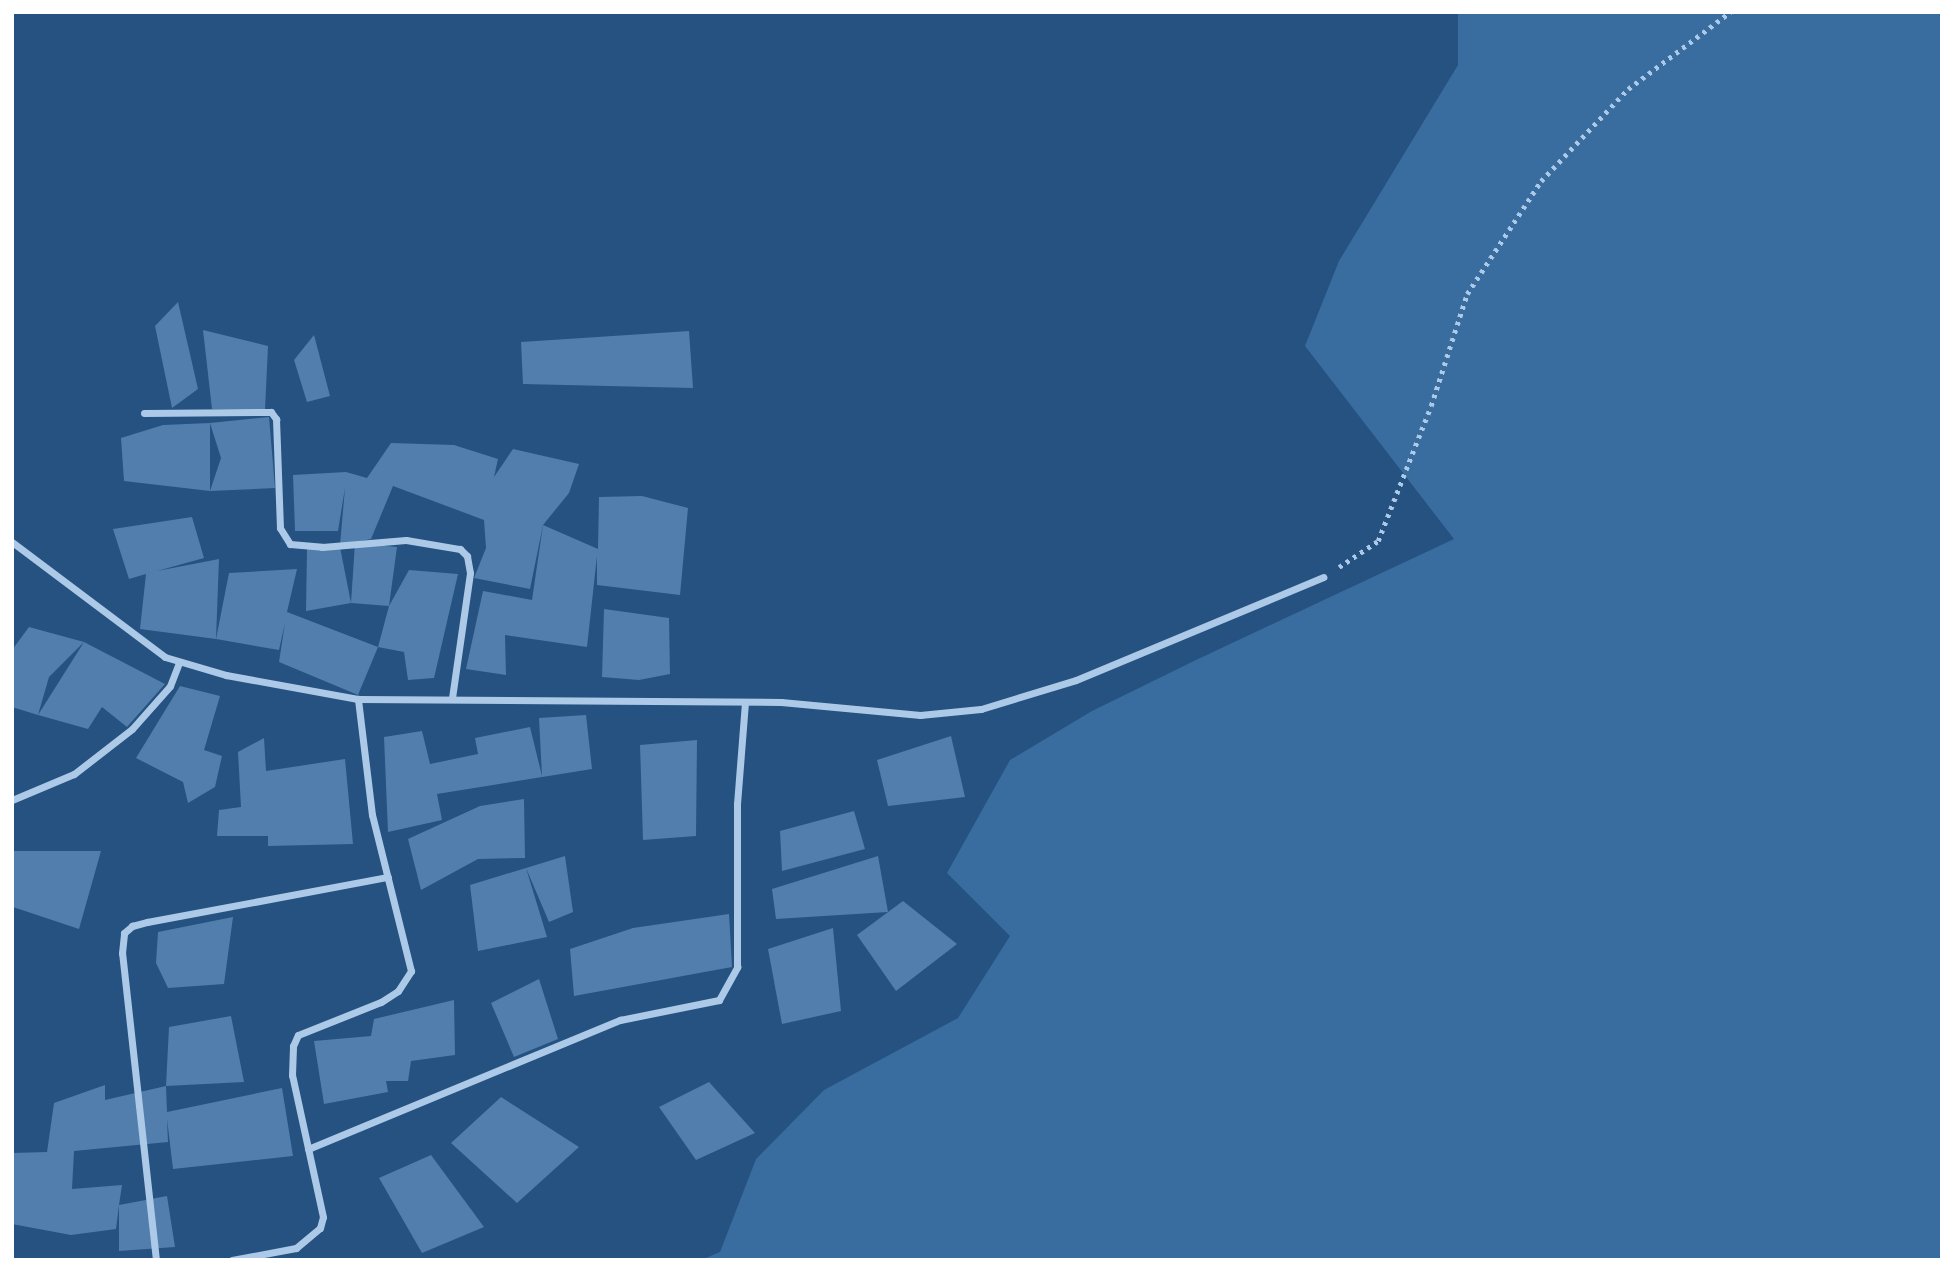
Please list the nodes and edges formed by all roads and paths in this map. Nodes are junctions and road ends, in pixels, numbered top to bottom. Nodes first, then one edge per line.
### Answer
1 (1730, 12) edge
2 (144, 413) dead end
3 (12, 542) edge
4 (1323, 577) joint
5 (179, 663) junction
6 (452, 698) junction
7 (358, 699) junction
8 (745, 703) junction
9 (12, 800) edge
10 (388, 877) junction
11 (309, 1149) junction
12 (156, 1260) edge
13 (232, 1260) edge

1 - 4 path
2 - 6 street
3 - 5 street
4 - 8 street
5 - 7 street
5 - 9 street
6 - 7 street
6 - 8 street
7 - 10 street
8 - 11 street
10 - 11 street
10 - 12 street
11 - 13 street

